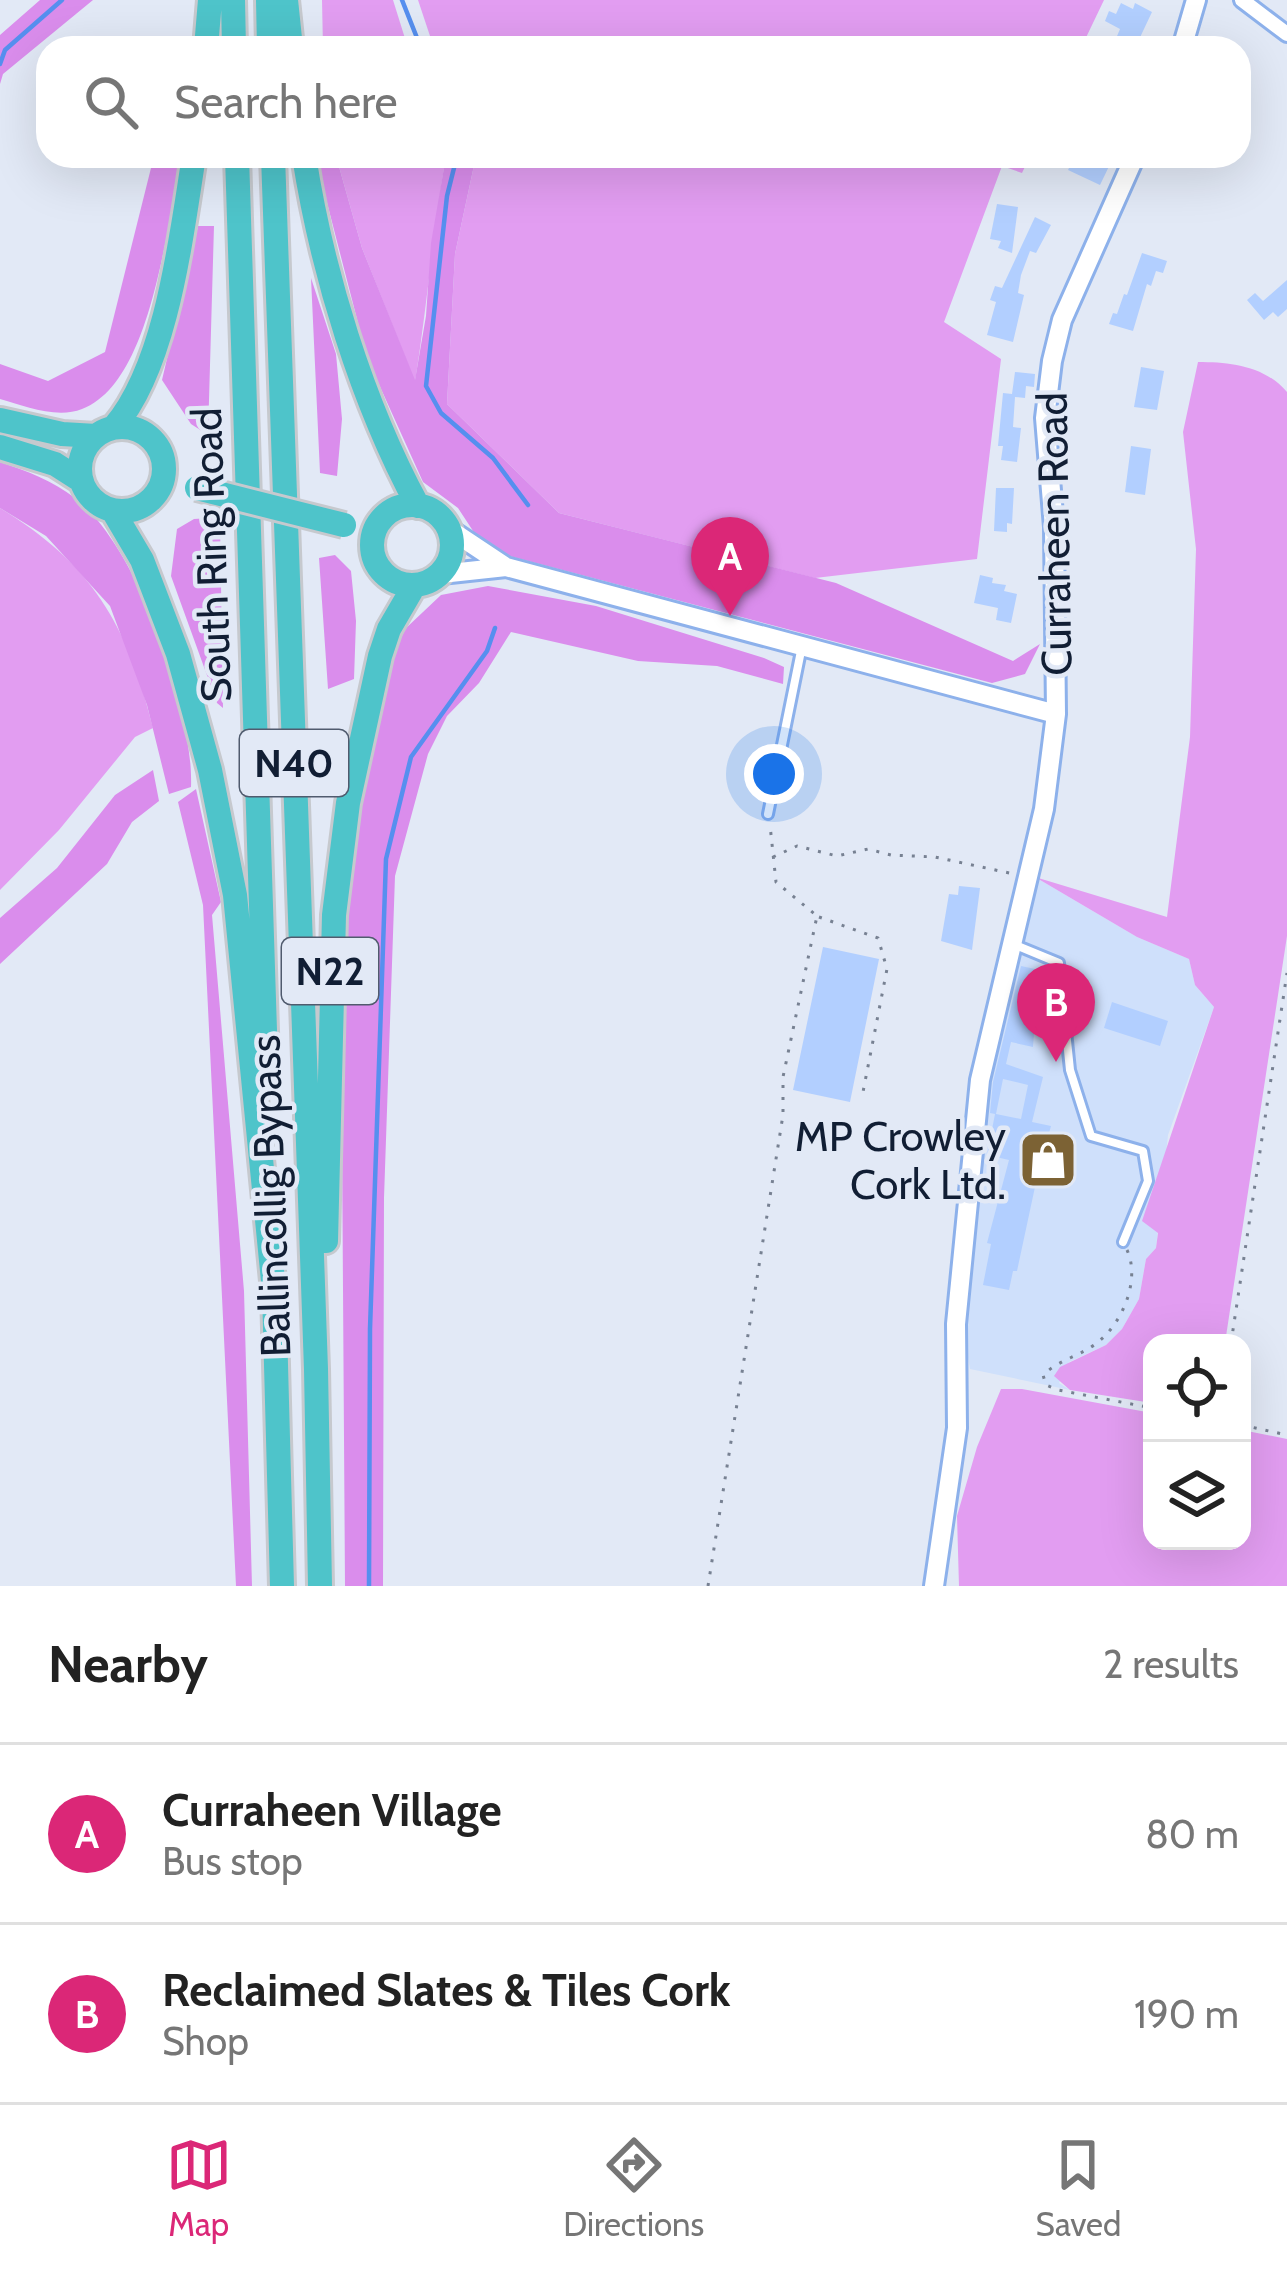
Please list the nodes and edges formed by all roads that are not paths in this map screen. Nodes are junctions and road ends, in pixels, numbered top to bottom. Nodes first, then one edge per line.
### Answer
1 (210, 0) edge
2 (233, 0) edge
3 (268, 0) edge
4 (286, 0) edge
5 (1196, 0) edge
6 (1243, 0) edge
7 (1287, 34) edge
8 (207, 36) edge
9 (234, 36) edge
10 (269, 36) edge
11 (289, 36) edge
12 (1186, 36) edge
13 (192, 168) edge
14 (237, 168) edge
15 (273, 168) edge
16 (307, 168) edge
17 (1130, 168) edge
18 (0, 420) edge
19 (105, 432) junction
20 (0, 447) edge
21 (163, 457) junction
22 (80, 480) junction
23 (197, 488) junction
24 (158, 491) junction
25 (418, 506) junction
26 (113, 512) junction
27 (387, 514) junction
28 (344, 525) junction
29 (448, 529) junction
30 (372, 550) junction
31 (506, 566) junction
32 (441, 574) junction
33 (414, 586) junction
34 (802, 647) junction
35 (1056, 714) junction
36 (767, 814) road end
37 (1012, 944) junction
38 (270, 1238) junction
39 (1124, 1242) road end
40 (316, 1369) junction
41 (283, 1586) edge
42 (320, 1586) edge
43 (934, 1586) edge

1 - 8 highway
2 - 9 highway
3 - 10 highway
4 - 11 highway
5 - 12 street
6 - 7 street
13 - 19 highway
14 - 38 highway, South Ring Road / N40
15 - 40 highway, Ballincollig Bypass / N40
16 - 25 highway
17 - 35 street, Curraheen Road
18 - 19 highway
19 - 21 highway
19 - 22 highway
20 - 22 highway, N22
21 - 23 highway
21 - 24 highway
22 - 26 highway, N22
23 - 24 highway
23 - 28 highway, bridge
24 - 26 highway
25 - 27 highway
25 - 29 highway
26 - 38 highway, N22
27 - 28 highway
27 - 30 highway
28 - 30 highway
29 - 31 street
29 - 32 highway
30 - 33 highway
31 - 32 street
31 - 34 street
32 - 33 highway
33 - 40 highway, N22
34 - 35 street
34 - 36 lane
35 - 37 street, Curraheen Road
37 - 39 lane
37 - 43 street, Curraheen Road
38 - 41 highway, Ballincollig Bypass / N22
40 - 42 highway, Ballincollig Bypass / N22

